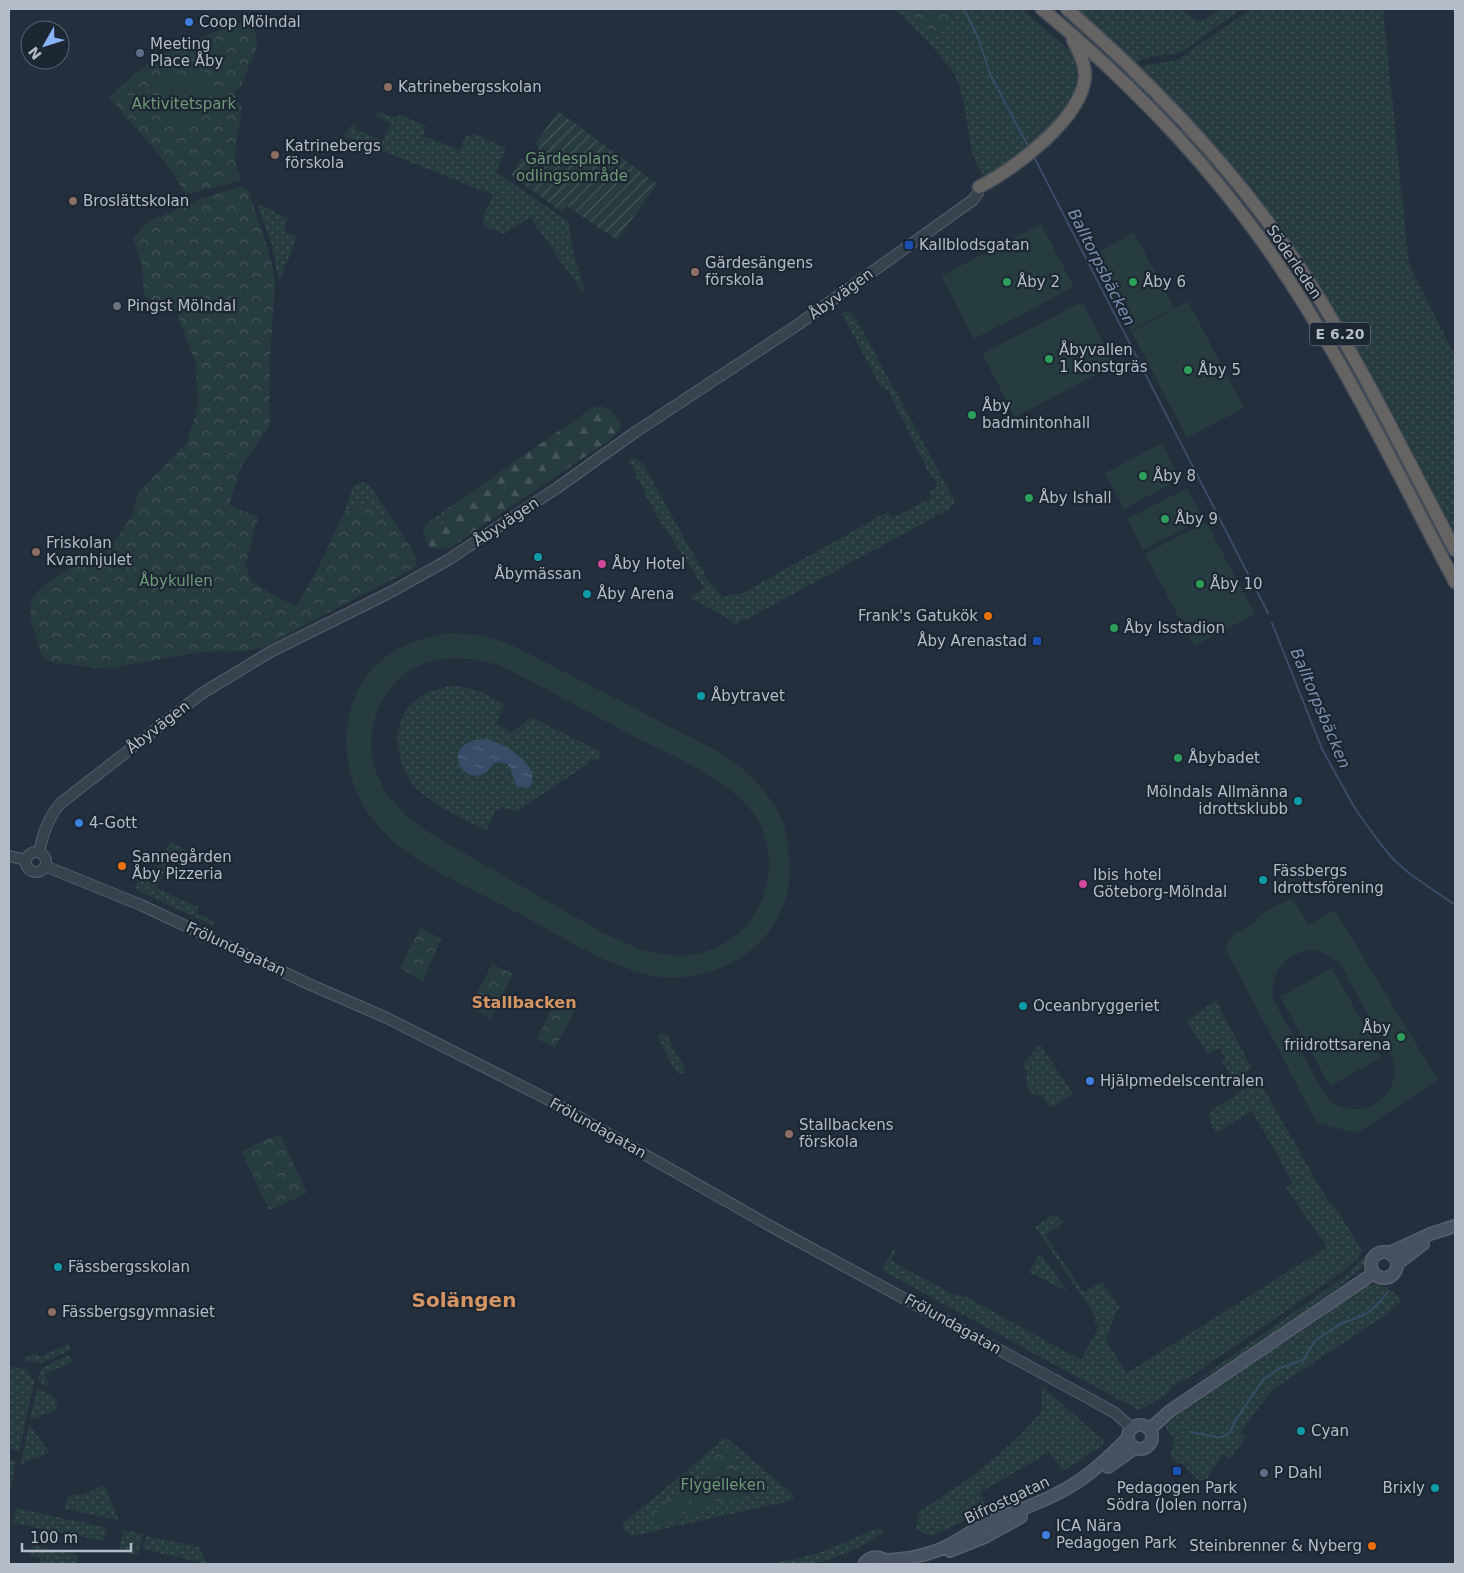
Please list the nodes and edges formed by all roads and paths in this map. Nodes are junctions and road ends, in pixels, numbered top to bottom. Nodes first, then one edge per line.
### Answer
1 (1042, 9) edge
2 (1067, 9) edge
3 (1069, 31) junction
4 (978, 187) joint
5 (1455, 550) edge
6 (1455, 582) edge
7 (39, 852) junction
8 (9, 856) edge
9 (26, 860) junction
10 (45, 866) junction
11 (1455, 1226) edge
12 (1455, 1232) edge
13 (1389, 1253) junction
14 (1397, 1264) junction
15 (1374, 1273) junction
16 (1150, 1429) junction
17 (1130, 1433) junction
18 (1135, 1448) junction
19 (886, 1562) edge
20 (864, 1564) edge
21 (906, 1564) edge

1 - 3 highway, Söderleden / E 6.20
2 - 5 highway, Söderleden / E 6.20
3 - 4 highway
3 - 6 highway, Söderleden / E 6.20
4 - 7 street, Åbyvägen
7 - 9 street
7 - 10 street
8 - 9 street
9 - 10 street
10 - 17 street, Frölundagatan
11 - 13 main road
12 - 14 main road, Bifrostgatan
13 - 14 main road
13 - 15 main road
14 - 15 main road, Bifrostgatan
15 - 16 main road, Bifrostgatan
16 - 17 main road
16 - 18 main road, Bifrostgatan
17 - 18 main road
17 - 19 main road, Bifrostgatan
18 - 21 main road, Bifrostgatan
19 - 20 main road, Bifrostgatan

